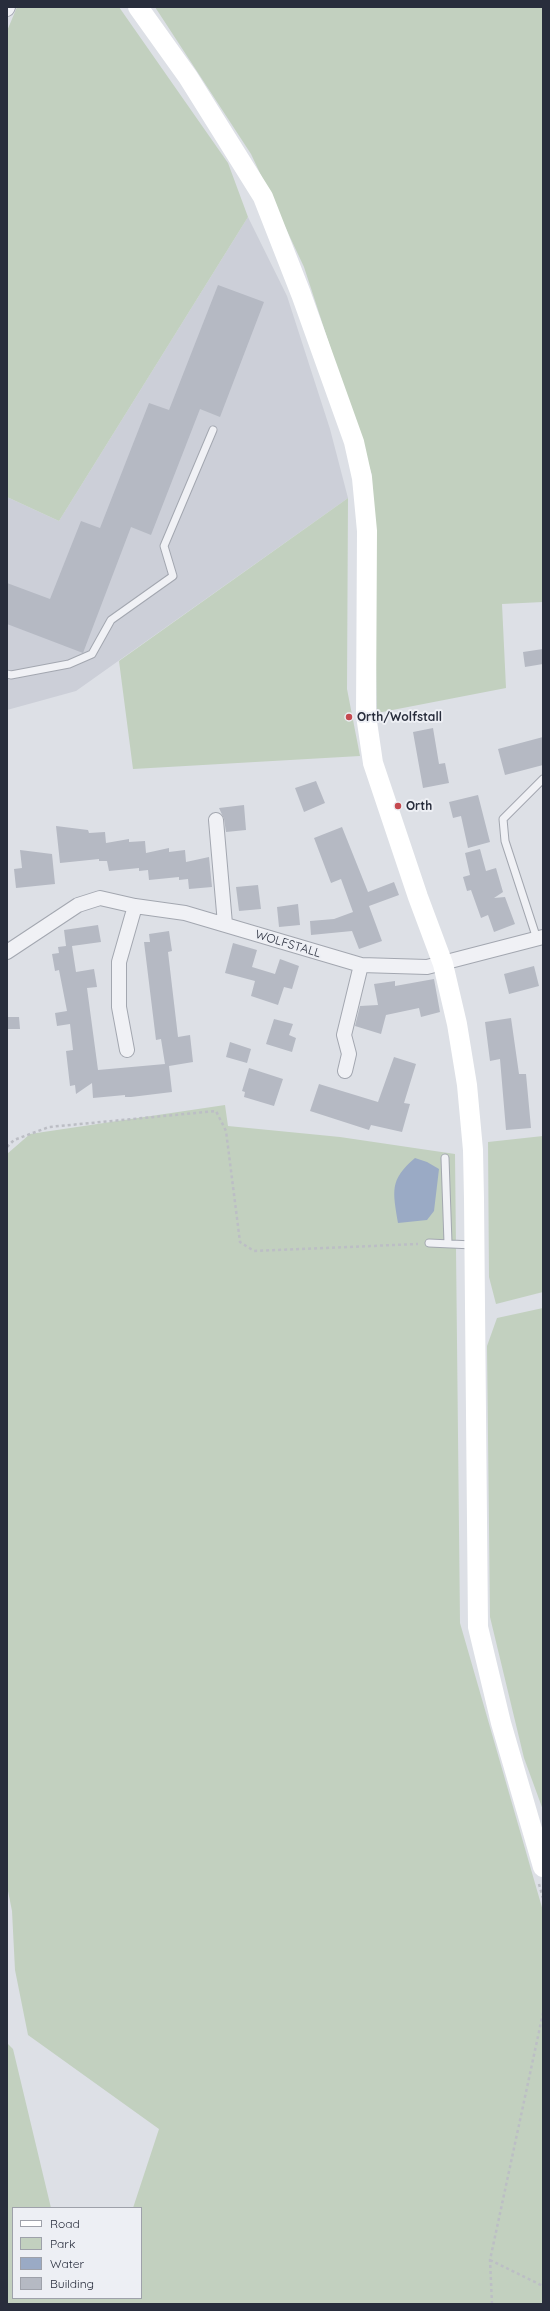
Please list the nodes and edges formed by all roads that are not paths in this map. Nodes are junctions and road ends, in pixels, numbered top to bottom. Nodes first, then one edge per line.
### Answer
1 (138, 7) edge
2 (213, 430) dead end
3 (7, 674) edge
4 (543, 779) edge
5 (216, 820) dead end
6 (135, 906) junction
7 (225, 924) junction
8 (540, 938) edge
9 (7, 952) edge
10 (443, 964) junction
11 (361, 965) junction
12 (127, 1050) dead end
13 (345, 1071) dead end
14 (445, 1158) dead end
15 (429, 1243) road end
16 (448, 1243) junction
17 (475, 1245) junction
18 (543, 1867) edge

1 - 10 main road
2 - 3 lane
4 - 8 lane
5 - 7 street
6 - 7 street, WOLFSTALL
6 - 9 street, WOLFSTALL
6 - 12 street
7 - 11 street, WOLFSTALL
8 - 10 street
10 - 11 street, WOLFSTALL
10 - 17 main road
11 - 13 street
14 - 16 lane
15 - 16 lane
16 - 17 lane
17 - 18 main road

